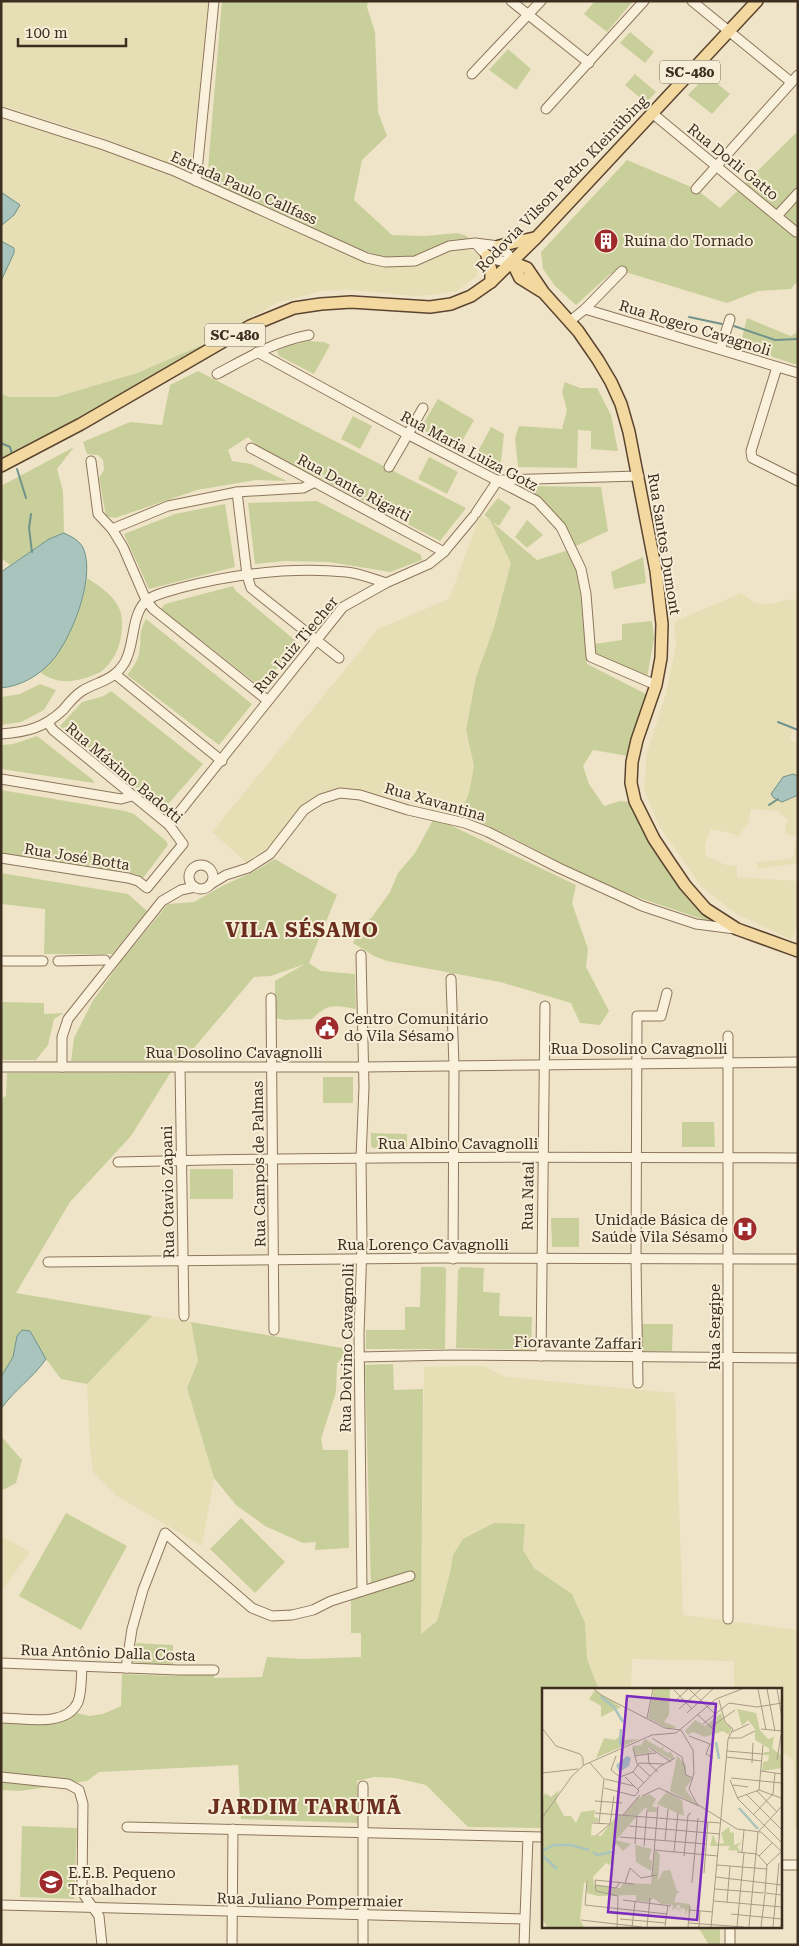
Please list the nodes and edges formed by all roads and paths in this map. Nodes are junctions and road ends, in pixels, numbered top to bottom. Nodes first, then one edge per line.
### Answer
1 (214, 1) edge
2 (511, 1) edge
3 (541, 1) edge
4 (644, 1) edge
5 (692, 1) edge
6 (757, 1) edge
7 (528, 15) junction
8 (728, 31) junction
9 (589, 63) junction
10 (472, 74) dead end
11 (794, 79) edge
12 (546, 110) dead end
13 (1, 112) edge
14 (652, 113) junction
15 (716, 166) junction
16 (196, 181) junction
17 (696, 189) dead end
18 (798, 193) edge
19 (777, 216) junction
20 (796, 232) dead end
21 (536, 238) junction
22 (475, 243) junction
23 (499, 246) junction
24 (487, 256) junction
25 (512, 262) junction
26 (622, 271) dead end
27 (534, 277) junction
28 (520, 278) junction
29 (491, 282) junction
30 (544, 293) junction
31 (586, 309) junction
32 (730, 319) dead end
33 (570, 322) junction
34 (309, 335) dead end
35 (720, 349) junction
36 (257, 352) junction
37 (777, 367) junction
38 (798, 373) edge
39 (217, 374) dead end
40 (423, 408) dead end
41 (409, 435) junction
42 (251, 448) dead end
43 (91, 461) dead end
44 (1, 466) edge
45 (389, 467) dead end
46 (639, 476) junction
47 (498, 480) junction
48 (798, 481) edge
49 (313, 483) junction
50 (237, 492) junction
51 (112, 529) junction
52 (444, 552) junction
53 (247, 575) junction
54 (386, 583) junction
55 (146, 600) junction
56 (316, 640) junction
57 (339, 658) dead end
58 (115, 674) junction
59 (656, 685) junction
60 (267, 700) junction
61 (48, 723) junction
62 (1, 734) edge
63 (222, 761) junction
64 (1, 779) edge
65 (132, 796) junction
66 (169, 826) junction
67 (1, 858) edge
68 (210, 870) junction
69 (226, 875) junction
70 (190, 876) junction
71 (210, 884) junction
72 (196, 887) junction
73 (147, 888) joint
74 (181, 890) junction
75 (738, 929) junction
76 (798, 951) edge
77 (361, 955) dead end
78 (105, 960) dead end
79 (1, 961) edge
80 (42, 961) dead end
81 (58, 961) dead end
82 (451, 979) dead end
83 (667, 993) dead end
84 (271, 998) dead end
85 (544, 1006) dead end
86 (728, 1036) dead end
87 (728, 1062) junction
88 (798, 1062) edge
89 (544, 1064) junction
90 (636, 1064) junction
91 (272, 1066) junction
92 (364, 1066) junction
93 (454, 1066) junction
94 (1, 1067) edge
95 (62, 1067) junction
96 (180, 1067) junction
97 (636, 1156) junction
98 (729, 1157) junction
99 (274, 1158) junction
100 (362, 1158) junction
101 (453, 1158) junction
102 (543, 1158) junction
103 (798, 1158) edge
104 (182, 1161) junction
105 (118, 1162) dead end
106 (541, 1258) junction
107 (453, 1259) junction
108 (729, 1259) junction
109 (798, 1259) edge
110 (183, 1260) junction
111 (274, 1260) junction
112 (362, 1260) junction
113 (636, 1260) junction
114 (48, 1262) dead end
115 (184, 1316) dead end
116 (274, 1330) dead end
117 (541, 1356) junction
118 (359, 1357) junction
119 (637, 1358) junction
120 (729, 1358) junction
121 (798, 1358) edge
122 (638, 1383) dead end
123 (410, 1576) dead end
124 (362, 1591) junction
125 (728, 1619) dead end
126 (1, 1663) edge
127 (82, 1667) junction
128 (126, 1668) junction
129 (214, 1670) dead end
130 (1, 1718) edge
131 (1, 1777) edge
132 (363, 1786) dead end
133 (127, 1827) dead end
134 (233, 1830) junction
135 (363, 1833) junction
136 (528, 1837) junction
137 (542, 1837) edge
138 (798, 1865) edge
139 (782, 1866) edge
140 (1, 1905) edge
141 (94, 1908) junction
142 (232, 1912) junction
143 (363, 1915) junction
144 (524, 1919) junction
145 (730, 1928) edge
146 (102, 1945) edge
147 (232, 1945) edge
148 (363, 1945) edge
149 (524, 1945) edge
150 (730, 1945) edge

1 - 16 street
2 - 7 street
3 - 7 street
4 - 9 street
5 - 8 street
6 - 8 main road, Rodovia Vilson Pedro Kleinübing / SC-480
7 - 9 street
7 - 10 street
8 - 11 street
8 - 14 main road, Rodovia Vilson Pedro Kleinübing / SC-480
9 - 12 street
11 - 15 street
13 - 16 street, Estrada Paulo Callfass
14 - 15 street, Rua Dorli Gatto
14 - 21 main road, Rodovia Vilson Pedro Kleinübing / SC-480
15 - 17 street
15 - 19 street, Rua Dorli Gatto
16 - 22 street, Estrada Paulo Callfass
18 - 19 street
19 - 20 street, Rua Dorli Gatto
21 - 23 main road
21 - 25 main road, Rodovia Vilson Pedro Kleinübing / SC-480
21 - 27 main road
22 - 23 street, Estrada Paulo Callfass
22 - 24 street
23 - 25 street
24 - 25 street
24 - 29 main road
25 - 27 main road, Rua Santos Dumont
25 - 28 main road
25 - 29 main road, Rodovia Vilson Pedro Kleinübing / SC-480
26 - 31 street
27 - 30 main road, Rua Santos Dumont
28 - 29 main road
28 - 30 main road, Rua Santos Dumont
29 - 44 main road, Rodovia Vilson Pedro Kleinübing / SC-480
30 - 33 main road, Rua Santos Dumont
31 - 33 street
31 - 35 street, Rua Rogero Cavagnoli
32 - 35 street
33 - 46 main road, Rua Santos Dumont
34 - 36 street
35 - 37 street, Rua Rogero Cavagnoli
36 - 39 street
36 - 41 street, Rua Maria Luiza Gotz
37 - 38 street, Rua Rogero Cavagnoli
37 - 48 street
40 - 41 street
41 - 45 street
41 - 47 street, Rua Maria Luiza Gotz
42 - 49 street, Rua Dante Rigatti
43 - 51 street
46 - 47 street
46 - 59 main road, Rua Santos Dumont
47 - 52 street, Rua Luiz Tiecher
47 - 59 street, Rua Maria Luiza Gotz
49 - 50 street
49 - 52 street, Rua Dante Rigatti
50 - 51 street
50 - 53 street
51 - 55 street
52 - 54 street, Rua Luiz Tiecher
53 - 54 street
53 - 55 street
53 - 56 street
54 - 56 street, Rua Luiz Tiecher
55 - 58 street
55 - 60 street
56 - 57 street
56 - 60 street, Rua Luiz Tiecher
58 - 61 street
58 - 63 street
59 - 75 main road, Rua Santos Dumont
60 - 63 street, Rua Luiz Tiecher
61 - 62 street
61 - 65 street, Rua Máximo Badotti
63 - 66 street, Rua Luiz Tiecher
64 - 65 street
65 - 66 street, Rua Máximo Badotti
66 - 73 street, Rua Máximo Badotti
67 - 73 street, Rua José Botta
68 - 69 street
68 - 70 street
68 - 71 street
69 - 71 street, Rua Xavantina
69 - 75 street, Rua Xavantina
70 - 72 street
70 - 74 street
71 - 72 street
72 - 74 street
74 - 95 street
75 - 76 main road, Rua Santos Dumont
77 - 92 street, Rua Dolvino Cavagnolli
78 - 81 street
79 - 80 street
82 - 93 street
83 - 90 street
84 - 91 street, Rua Campos de Palmas
85 - 89 street, Rua Natal
86 - 87 street, Rua Sergipe
87 - 88 street, Rua Dosolino Cavagnolli
87 - 90 street, Rua Dosolino Cavagnolli
87 - 98 street, Rua Sergipe
89 - 90 street, Rua Dosolino Cavagnolli
89 - 93 street, Rua Dosolino Cavagnolli
89 - 102 street, Rua Natal
90 - 97 street
91 - 92 street, Rua Dosolino Cavagnolli
91 - 96 street, Rua Dosolino Cavagnolli
91 - 99 street, Rua Campos de Palmas
92 - 93 street, Rua Dosolino Cavagnolli
92 - 100 street, Rua Dolvino Cavagnolli
93 - 101 street
94 - 95 street, Rua Dosolino Cavagnolli
95 - 96 street, Rua Dosolino Cavagnolli
96 - 104 street, Rua Otavio Zapani
97 - 98 street, Rua Albino Cavagnolli
97 - 102 street, Rua Albino Cavagnolli
97 - 113 street
98 - 103 street, Rua Albino Cavagnolli
98 - 108 street, Rua Sergipe
99 - 100 street, Rua Albino Cavagnolli
99 - 104 street, Rua Albino Cavagnolli
99 - 111 street, Rua Campos de Palmas
100 - 101 street, Rua Albino Cavagnolli
100 - 112 street, Rua Dolvino Cavagnolli
101 - 102 street, Rua Albino Cavagnolli
101 - 107 street
102 - 106 street, Rua Natal
104 - 105 street, Rua Albino Cavagnolli
104 - 110 street, Rua Otavio Zapani
106 - 107 street, Rua Lorenço Cavagnolli
106 - 113 street, Rua Lorenço Cavagnolli
106 - 117 street, Rua Natal
107 - 112 street, Rua Lorenço Cavagnolli
108 - 109 street, Rua Lorenço Cavagnolli
108 - 113 street, Rua Lorenço Cavagnolli
108 - 120 street, Rua Sergipe
110 - 111 street, Rua Lorenço Cavagnolli
110 - 114 street, Rua Lorenço Cavagnolli
110 - 115 street, Rua Otavio Zapani
111 - 112 street, Rua Lorenço Cavagnolli
111 - 116 street, Rua Campos de Palmas
112 - 118 street, Rua Dolvino Cavagnolli
113 - 119 street
117 - 118 street, Fioravante Zaffari
117 - 119 street, Fioravante Zaffari
118 - 124 street, Rua Dolvino Cavagnolli
119 - 120 street, Fioravante Zaffari
119 - 122 street
120 - 121 street, Fioravante Zaffari
120 - 125 street, Rua Sergipe
123 - 124 street
124 - 128 street
126 - 127 street, Rua Antônio Dalla Costa
127 - 128 street, Rua Antônio Dalla Costa
127 - 130 street
128 - 129 street, Rua Antônio Dalla Costa
131 - 141 street
132 - 135 street
133 - 134 street
134 - 135 street
134 - 142 street
135 - 136 street
135 - 143 street
136 - 137 street
136 - 144 street
138 - 139 street
140 - 141 street, Rua Juliano Pompermaier
141 - 142 street, Rua Juliano Pompermaier
141 - 146 street
142 - 143 street, Rua Juliano Pompermaier
142 - 147 street
143 - 144 street, Rua Juliano Pompermaier
143 - 148 street
144 - 149 street
145 - 150 street

